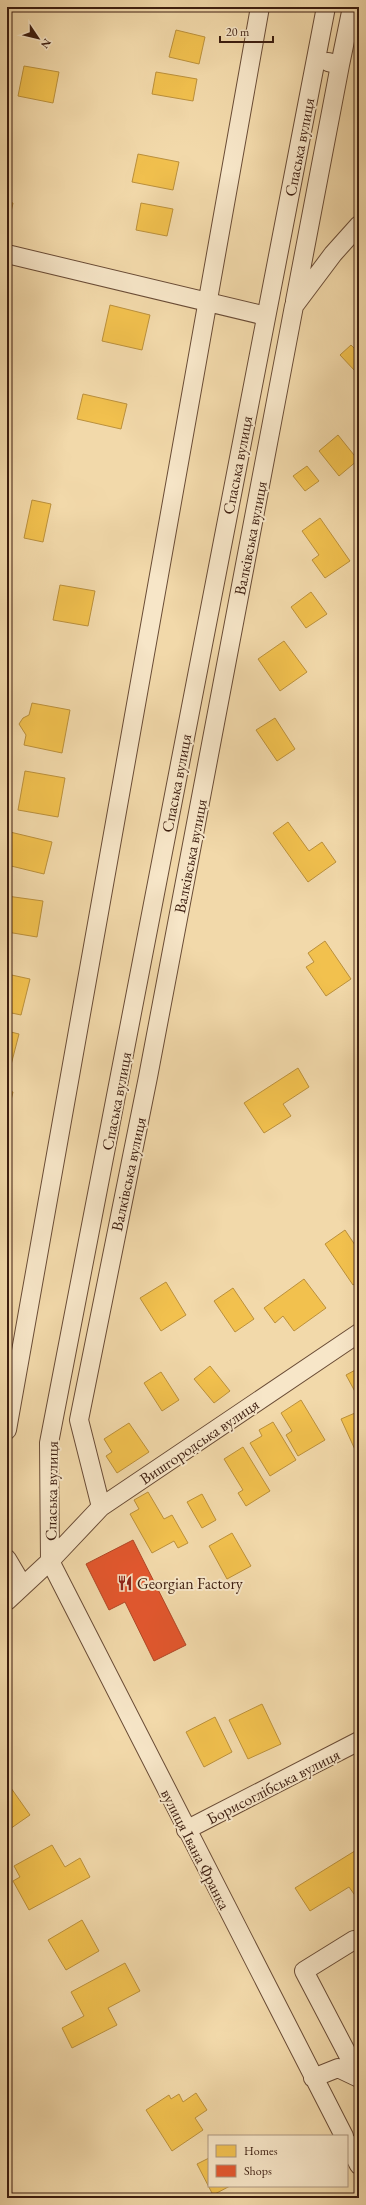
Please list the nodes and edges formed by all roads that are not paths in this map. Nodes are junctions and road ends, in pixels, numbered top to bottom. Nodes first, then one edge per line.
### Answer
1 (260, 7) edge
2 (326, 7) edge
3 (352, 7) edge
4 (315, 60) junction
5 (340, 65) junction
6 (359, 225) edge
7 (7, 254) edge
8 (206, 303) junction
9 (294, 306) junction
10 (266, 316) junction
11 (186, 732) junction
12 (213, 736) junction
13 (81, 1284) junction
14 (105, 1288) junction
15 (359, 1333) edge
16 (7, 1430) edge
17 (101, 1507) junction
18 (7, 1559) edge
19 (50, 1561) junction
20 (7, 1568) edge
21 (23, 1586) junction
22 (7, 1601) edge
23 (359, 1741) edge
24 (186, 1830) junction
25 (354, 1940) dead end
26 (359, 2077) edge
27 (313, 2078) junction
28 (343, 2135) edge
29 (348, 2144) edge
30 (359, 2165) edge

1 - 8 street
2 - 4 street, Спаська вулиця
3 - 5 street
4 - 5 street
4 - 10 street, Спаська вулиця
5 - 9 street
6 - 9 street, Валківська вулиця
7 - 8 street
8 - 10 street
8 - 16 street
9 - 12 street, Валківська вулиця
10 - 11 street, Спаська вулиця
11 - 12 street
11 - 13 street, Спаська вулиця
12 - 14 street, Валківська вулиця
13 - 14 street
13 - 19 street, Спаська вулиця
14 - 17 street, Валківська вулиця
15 - 17 street, Вишгородська вулиця
17 - 19 street, Вишгородська вулиця
18 - 21 street
19 - 21 street, Вишгородська вулиця
19 - 24 street, вулиця Івана Франка
20 - 21 street
21 - 22 street, Вишгородська вулиця
23 - 24 street, Борисоглібська вулиця
24 - 27 street, вулиця Івана Франка
25 - 26 street
26 - 27 street
27 - 28 street, вулиця Івана Франка
29 - 30 street

